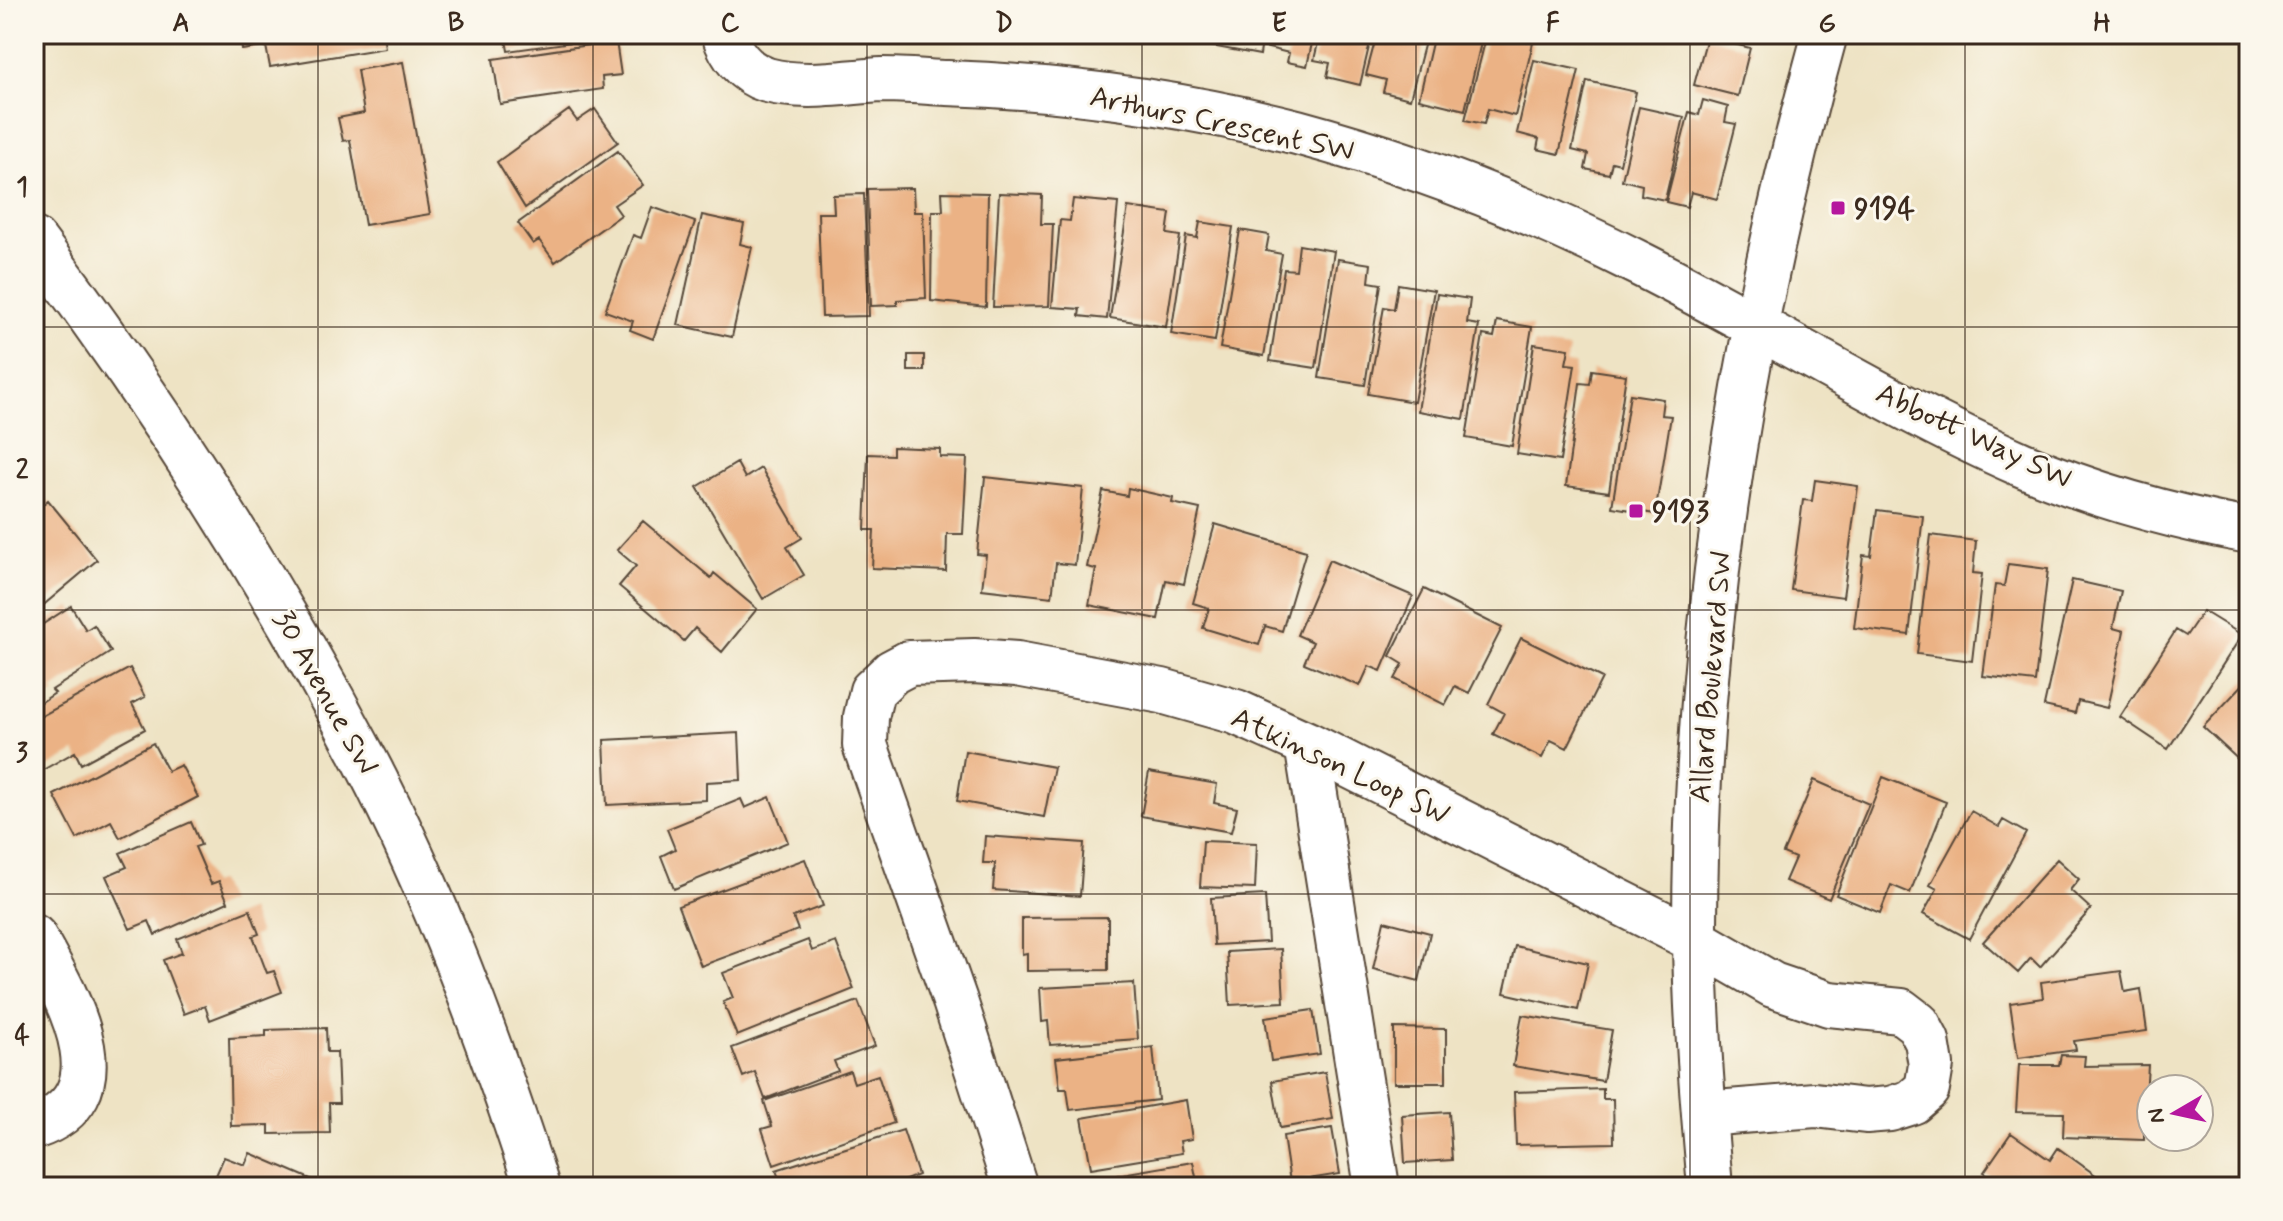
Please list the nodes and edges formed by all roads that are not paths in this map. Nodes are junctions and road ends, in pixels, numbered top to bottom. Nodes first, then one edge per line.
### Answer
1 (724, 34) edge
2 (1823, 35) edge
3 (34, 240) edge
4 (1755, 326) junction
5 (2249, 531) edge
6 (1307, 744) junction
7 (34, 937) edge
8 (1695, 940) junction
9 (1704, 1114) junction
10 (34, 1127) edge
11 (537, 1187) edge
12 (1015, 1187) edge
13 (1377, 1187) edge
14 (1710, 1187) edge

1 - 4 street, Arthurs Crescent SW
2 - 4 street, Allard Boulevard SW
3 - 11 street, 30 Avenue SW
4 - 5 street, Abbott Way SW
4 - 8 street, Allard Boulevard SW
6 - 8 street, Atkinson Loop SW
6 - 12 street, Atkinson Loop SW
6 - 13 street
7 - 10 street
8 - 9 street, Allard Boulevard SW
8 - 9 street, Atkinson Loop SW
9 - 14 street, Allard Boulevard SW

